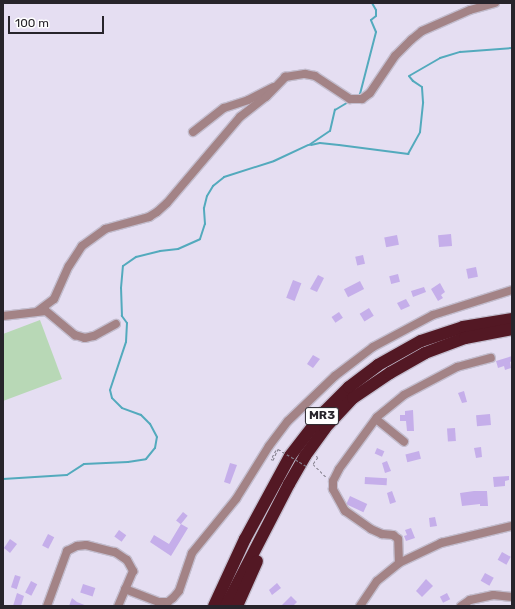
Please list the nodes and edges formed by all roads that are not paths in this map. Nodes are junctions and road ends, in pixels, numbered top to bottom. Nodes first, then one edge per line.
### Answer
1 (495, 3) edge
2 (277, 85) junction
3 (193, 132) dead end
4 (512, 290) edge
5 (38, 311) junction
6 (3, 316) edge
7 (512, 319) edge
8 (116, 324) dead end
9 (512, 329) edge
10 (490, 358) dead end
11 (376, 419) junction
12 (404, 442) dead end
13 (289, 484) junction
14 (512, 526) edge
15 (245, 539) junction
16 (399, 563) junction
17 (125, 589) junction
18 (512, 597) edge
19 (47, 606) edge
20 (118, 606) edge
21 (206, 606) edge
22 (214, 606) edge
23 (226, 606) edge
24 (237, 606) edge
25 (360, 606) edge
26 (461, 606) edge

1 - 2 street
2 - 3 street
2 - 5 street
4 - 17 street
5 - 6 street
5 - 8 street
7 - 15 highway, MR3
9 - 13 highway, MR3
10 - 11 street
11 - 12 street
11 - 16 street
13 - 23 highway, MR3
13 - 24 highway
14 - 16 street
15 - 21 highway
15 - 22 highway, MR3
16 - 25 street
17 - 19 street
17 - 20 street
18 - 26 street

